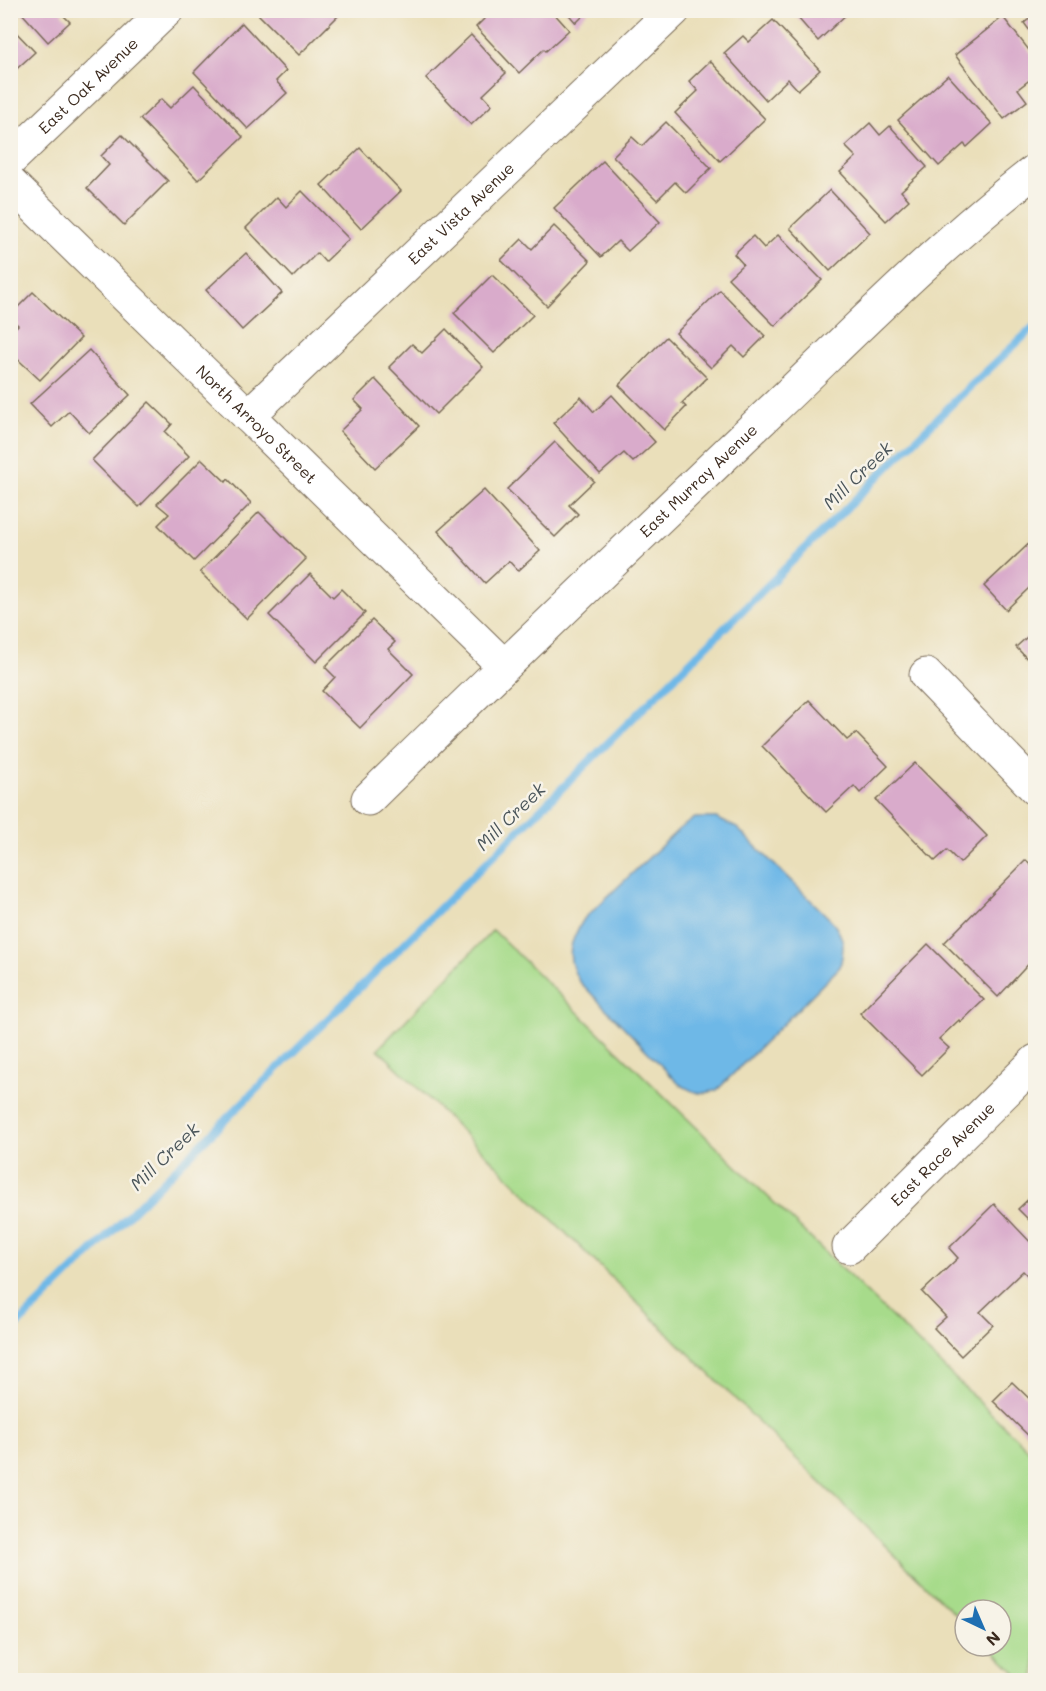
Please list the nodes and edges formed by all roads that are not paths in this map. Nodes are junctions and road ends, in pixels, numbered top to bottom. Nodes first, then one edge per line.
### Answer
1 (167, 10) edge
2 (674, 10) edge
3 (10, 160) edge
4 (1035, 170) edge
5 (10, 183) edge
6 (248, 416) junction
7 (503, 665) junction
8 (926, 675) dead end
9 (1035, 789) edge
10 (368, 799) dead end
11 (1035, 1061) edge
12 (849, 1247) dead end

1 - 3 street, East Oak Avenue
2 - 6 street, East Vista Avenue
4 - 7 street, East Murray Avenue
5 - 6 street, North Arroyo Street
6 - 7 street, North Arroyo Street
7 - 10 street, East Murray Avenue
8 - 9 street
11 - 12 street, East Race Avenue

